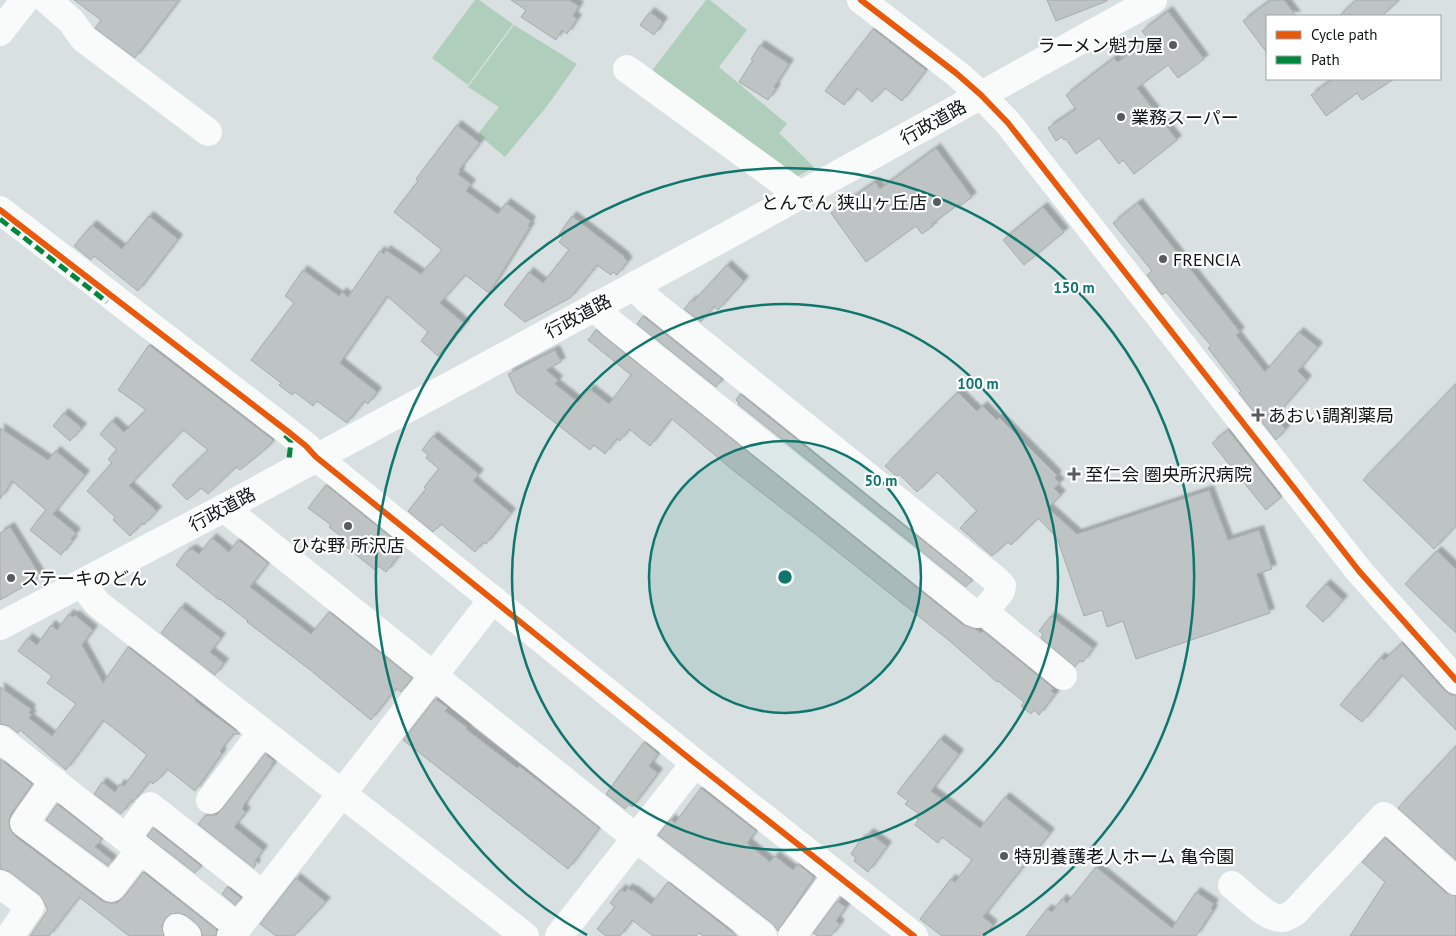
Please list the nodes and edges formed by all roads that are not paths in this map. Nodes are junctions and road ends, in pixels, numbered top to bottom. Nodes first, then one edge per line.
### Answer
1 (25, 0) edge
2 (47, 0) edge
3 (861, 0) edge
4 (1153, 0) edge
5 (0, 32) edge
6 (627, 69) dead end
7 (981, 95) junction
8 (208, 132) dead end
9 (800, 195) junction
10 (0, 210) edge
11 (637, 284) junction
12 (597, 305) junction
13 (316, 457) junction
14 (224, 508) junction
15 (85, 582) junction
16 (493, 599) junction
17 (984, 612) junction
18 (0, 626) edge
19 (433, 676) junction
20 (1063, 676) dead end
21 (1456, 680) edge
22 (262, 732) junction
23 (0, 740) edge
24 (695, 763) junction
25 (54, 781) junction
26 (342, 794) junction
27 (210, 800) dead end
28 (636, 838) junction
29 (133, 844) junction
30 (836, 876) junction
31 (1456, 881) edge
32 (0, 884) edge
33 (1232, 885) dead end
34 (263, 895) junction
35 (234, 931) edge
36 (10, 936) edge
37 (525, 936) edge
38 (559, 936) edge
39 (763, 936) edge
40 (792, 936) edge
41 (914, 936) edge

1 - 5 main road
2 - 8 main road
3 - 7 main road
4 - 7 main road, 行政道路
6 - 9 main road
7 - 9 main road, 行政道路
7 - 21 main road
9 - 11 main road, 行政道路
10 - 13 main road
11 - 12 main road, 行政道路
11 - 17 main road
12 - 13 main road, 行政道路
12 - 17 main road
13 - 14 main road, 行政道路
13 - 16 main road
14 - 15 main road, 行政道路
14 - 19 main road
15 - 18 main road, 行政道路
15 - 22 main road
16 - 19 main road
16 - 24 main road
17 - 20 main road
19 - 26 main road
19 - 28 main road
22 - 26 main road
22 - 27 main road
23 - 25 main road
24 - 28 main road
24 - 30 main road
25 - 29 main road
25 - 29 main road
26 - 34 main road
26 - 37 main road
28 - 38 main road
28 - 39 main road
29 - 34 main road
29 - 35 main road
30 - 40 main road
30 - 41 main road
31 - 33 main road
32 - 36 main road
34 - 35 main road

